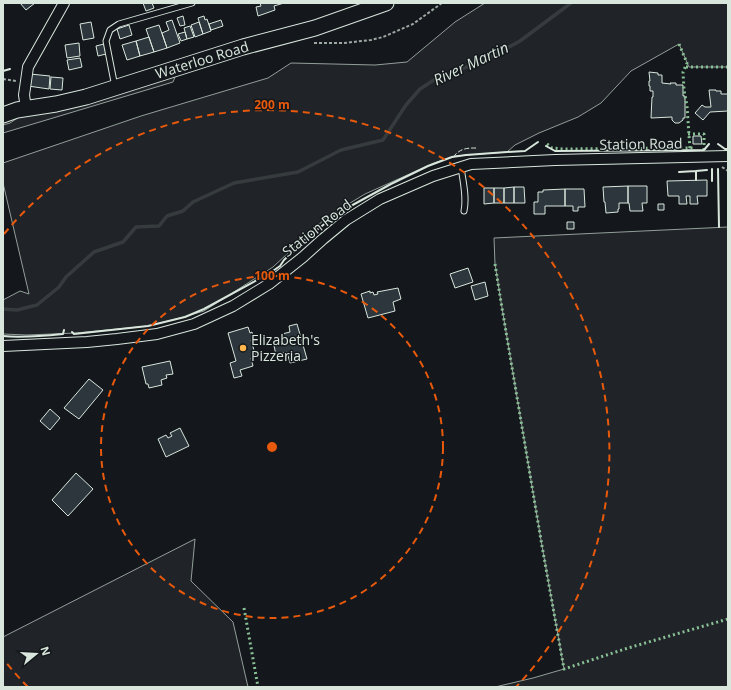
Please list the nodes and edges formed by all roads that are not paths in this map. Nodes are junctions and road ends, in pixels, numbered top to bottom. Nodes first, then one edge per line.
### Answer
1 (64, 3) edge
2 (192, 3) edge
3 (386, 3) edge
4 (115, 87) junction
5 (12, 111) edge
6 (728, 156) edge
7 (461, 168) junction
8 (464, 211) dead end
9 (3, 346) edge

1 - 5 street
2 - 4 lane
3 - 4 street, Waterloo Road
4 - 5 street, Waterloo Road
6 - 7 street, Station Road
7 - 8 lane
7 - 9 street, Station Road

